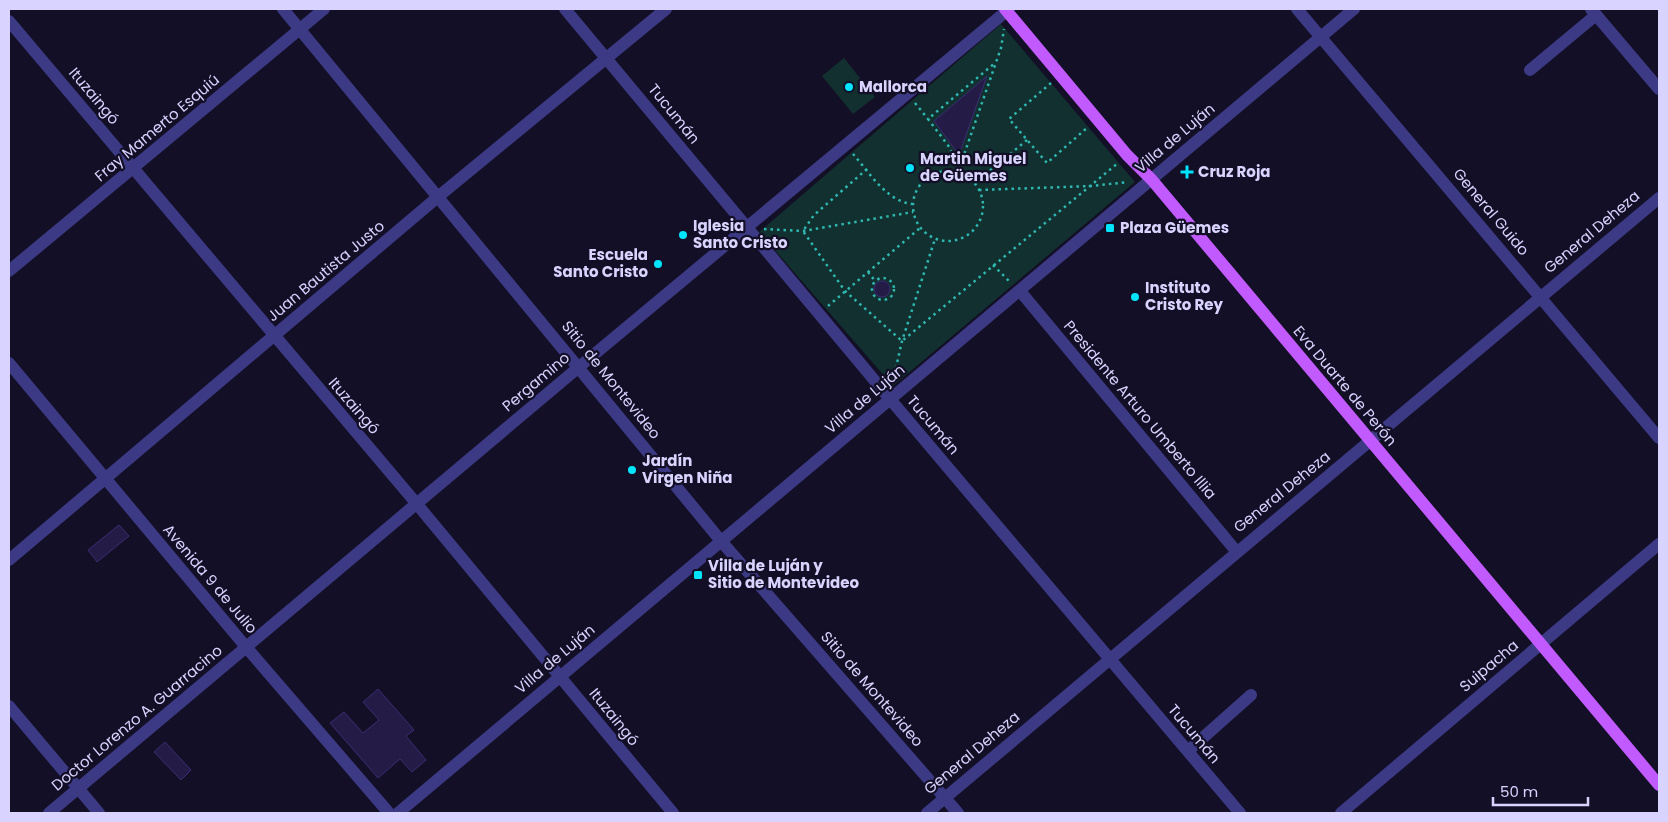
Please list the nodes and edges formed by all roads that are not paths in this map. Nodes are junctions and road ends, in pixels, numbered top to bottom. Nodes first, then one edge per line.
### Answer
1 (283, 9) edge
2 (324, 9) edge
3 (565, 9) edge
4 (666, 9) edge
5 (1007, 9) edge
6 (1297, 9) edge
7 (1354, 9) edge
8 (1594, 12) edge
9 (9, 21) edge
10 (300, 29) junction
11 (1321, 37) junction
12 (607, 58) junction
13 (1530, 70) dead end
14 (1659, 89) edge
15 (135, 169) junction
16 (1152, 180) junction
17 (439, 196) junction
18 (1659, 198) edge
19 (746, 228) junction
20 (9, 271) edge
21 (1020, 291) junction
22 (1542, 296) junction
23 (274, 336) junction
24 (9, 363) edge
25 (579, 367) junction
26 (890, 400) junction
27 (1659, 438) edge
28 (1370, 441) junction
29 (105, 478) junction
30 (416, 503) junction
31 (720, 541) junction
32 (1659, 544) edge
33 (1236, 551) junction
34 (9, 560) edge
35 (1540, 644) junction
36 (246, 647) junction
37 (1110, 658) junction
38 (560, 676) junction
39 (1251, 695) dead end
40 (9, 706) edge
41 (1188, 751) junction
42 (1659, 785) edge
43 (78, 789) junction
44 (945, 798) junction
45 (49, 813) edge
46 (99, 813) edge
47 (390, 813) edge
48 (398, 813) edge
49 (673, 813) edge
50 (927, 813) edge
51 (958, 813) edge
52 (1240, 813) edge
53 (1341, 813) edge

1 - 10 street, Sitio de Montevideo
2 - 10 street, Fray Mamerto Esquiú
3 - 12 street, Tucumán
4 - 12 street, Juan Bautista Justo
5 - 16 main road, Eva Duarte de Perón
5 - 19 street, Pergamino
6 - 11 street, General Guido
7 - 11 street, Villa de Luján
8 - 13 street
8 - 14 street
9 - 15 street, Ituzaingó
10 - 15 street, Fray Mamerto Esquiú
10 - 17 street, Sitio de Montevideo
11 - 16 street, Villa de Luján
11 - 22 street, General Guido
12 - 17 street, Juan Bautista Justo
12 - 19 street, Tucumán
15 - 20 street, Fray Mamerto Esquiú
15 - 23 street, Ituzaingó
16 - 21 street, Villa de Luján
16 - 28 main road, Eva Duarte de Perón
17 - 23 street, Juan Bautista Justo
17 - 25 street, Sitio de Montevideo
18 - 22 street, General Deheza
19 - 25 street, Pergamino
19 - 26 street, Tucumán
21 - 26 street, Villa de Luján
21 - 33 street, Presidente Arturo Umberto Illia
22 - 27 street, General Guido
22 - 28 street, General Deheza
23 - 29 street, Juan Bautista Justo
23 - 30 street, Ituzaingó
24 - 29 street, Avenida 9 de Julio
25 - 30 street, Pergamino
25 - 31 street, Sitio de Montevideo
26 - 31 street, Villa de Luján
26 - 37 street, Tucumán
28 - 33 street, General Deheza
28 - 35 main road, Eva Duarte de Perón
29 - 34 street, Juan Bautista Justo
29 - 36 street, Avenida 9 de Julio
30 - 36 street, Pergamino
30 - 38 street, Ituzaingó
31 - 38 street, Villa de Luján
31 - 44 street, Sitio de Montevideo
32 - 35 street, Suipacha
33 - 37 street, General Deheza
35 - 42 main road, Eva Duarte de Perón
35 - 53 street, Suipacha
36 - 43 street, Doctor Lorenzo A. Guarracino
36 - 47 street, Avenida 9 de Julio
37 - 41 street, Tucumán
37 - 44 street, General Deheza
38 - 48 street, Villa de Luján
38 - 49 street, Ituzaingó
39 - 41 street
40 - 43 street
41 - 52 street, Tucumán
43 - 45 street, Doctor Lorenzo A. Guarracino
43 - 46 street
44 - 50 street, General Deheza
44 - 51 street, Sitio de Montevideo

